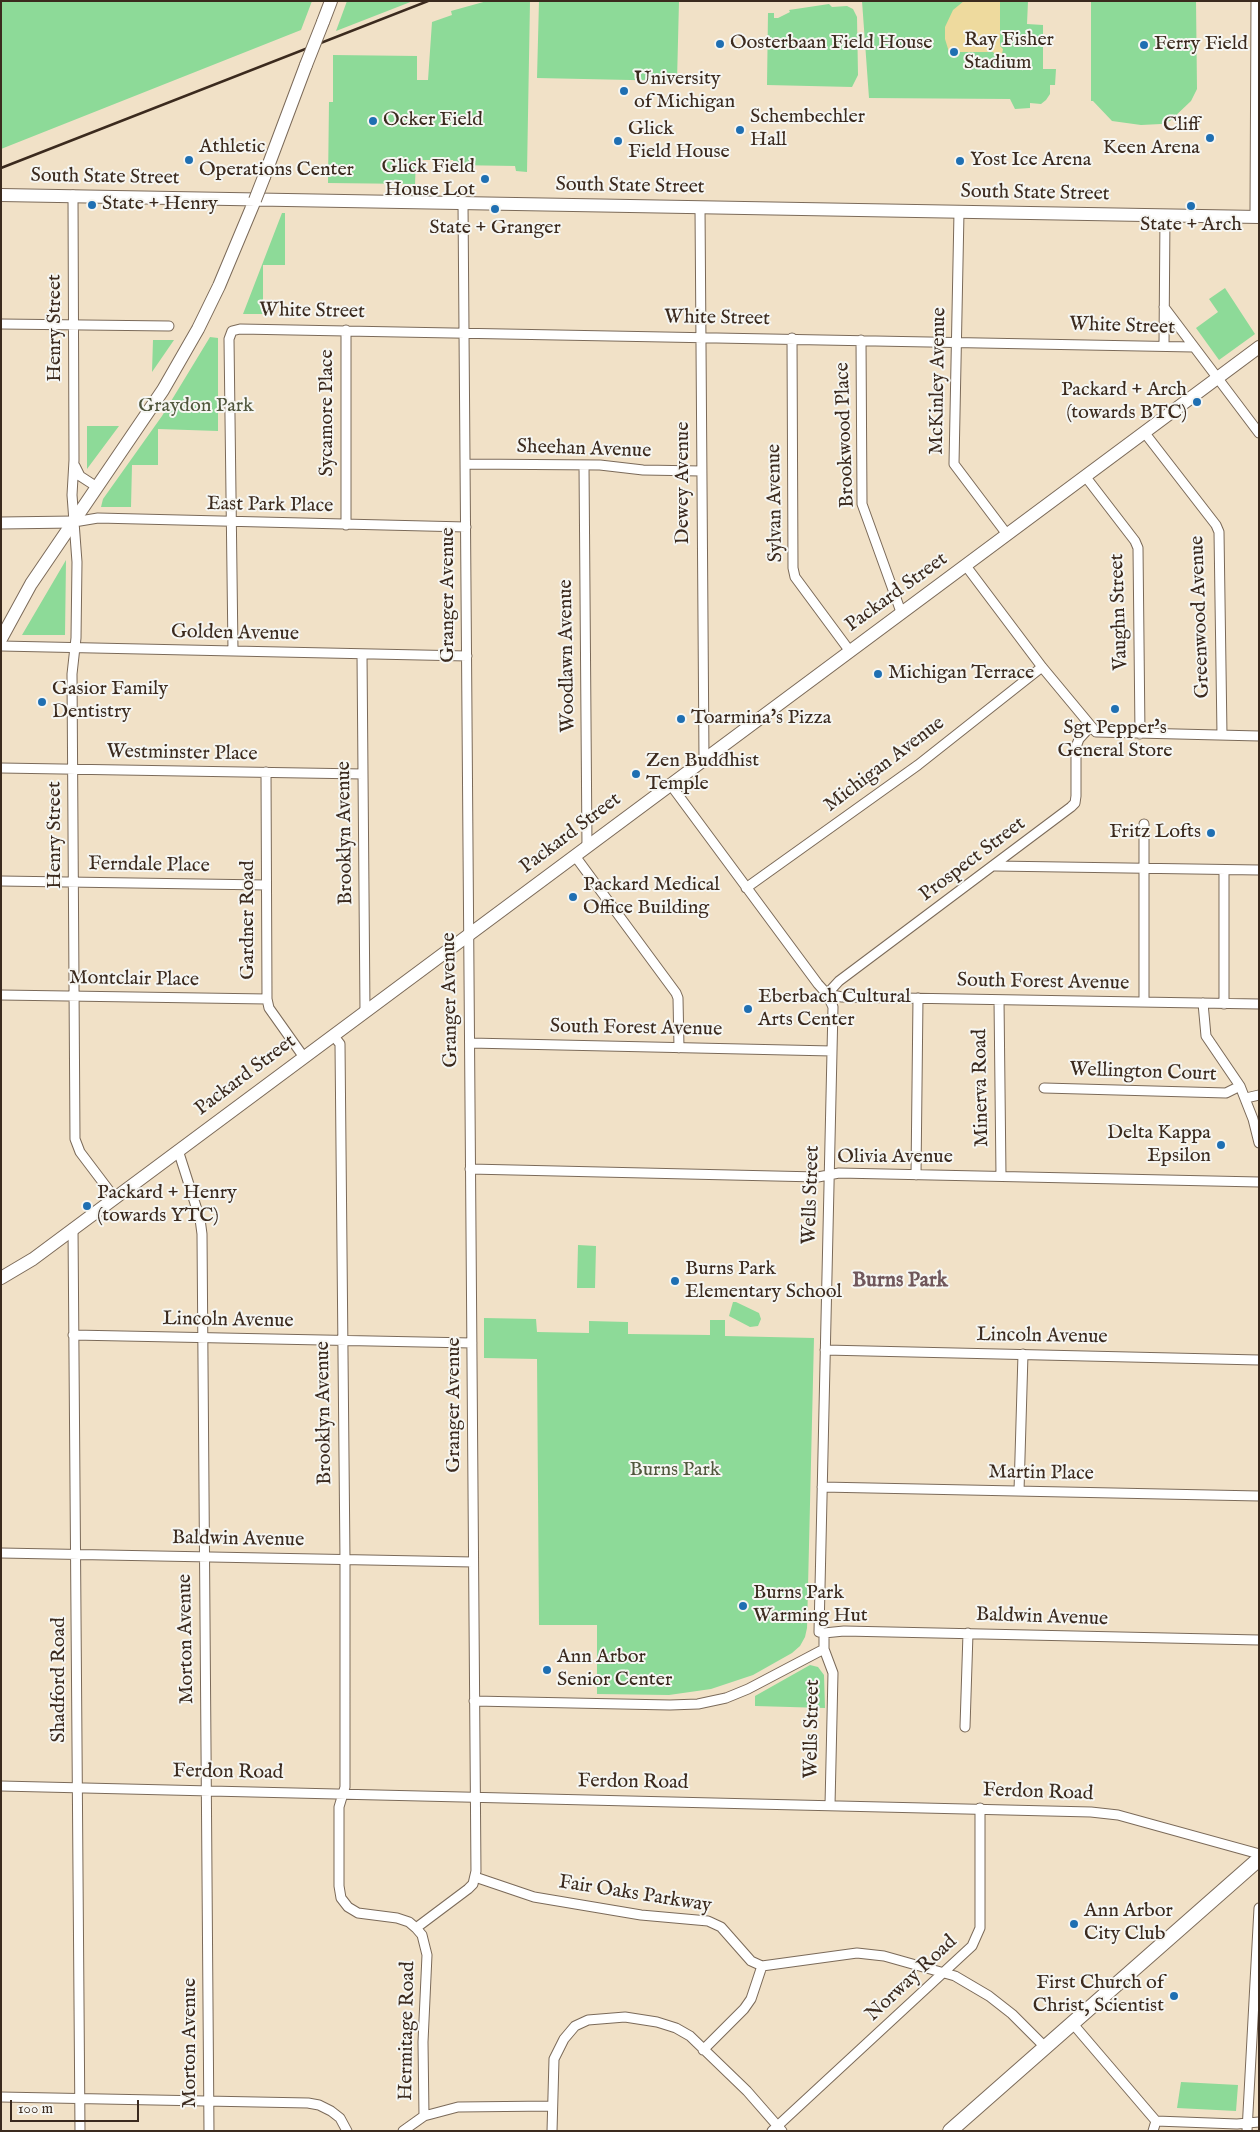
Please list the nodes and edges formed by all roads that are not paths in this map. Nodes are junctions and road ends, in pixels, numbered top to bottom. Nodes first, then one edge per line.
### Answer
1 (331, 1) edge
2 (1257, 1) edge
3 (1258, 88) edge
4 (1, 195) edge
5 (73, 195) junction
6 (463, 203) junction
7 (700, 207) junction
8 (960, 212) junction
9 (1165, 215) junction
10 (1257, 217) edge
11 (1164, 307) junction
12 (1, 324) edge
13 (74, 326) junction
14 (170, 326) dead end
15 (346, 330) junction
16 (464, 332) junction
17 (702, 337) junction
18 (792, 338) junction
19 (860, 340) junction
20 (956, 341) junction
21 (1164, 345) junction
22 (1193, 347) junction
23 (1259, 347) edge
24 (1216, 378) junction
25 (1144, 432) junction
26 (1259, 433) edge
27 (74, 460) junction
28 (466, 464) junction
29 (584, 464) junction
30 (701, 471) junction
31 (1085, 476) junction
32 (97, 487) junction
33 (74, 522) junction
34 (232, 522) junction
35 (1, 523) edge
36 (346, 525) junction
37 (466, 527) junction
38 (1006, 533) junction
39 (966, 566) junction
40 (901, 612) junction
41 (1, 639) edge
42 (1, 646) edge
43 (74, 648) junction
44 (849, 650) junction
45 (233, 651) junction
46 (362, 654) junction
47 (467, 656) junction
48 (1042, 667) junction
49 (1090, 727) junction
50 (1140, 734) junction
51 (1222, 735) junction
52 (1256, 735) edge
53 (704, 758) junction
54 (1, 768) edge
55 (73, 770) junction
56 (266, 772) junction
57 (363, 774) junction
58 (670, 784) junction
59 (1144, 824) dead end
60 (588, 847) junction
61 (575, 856) junction
62 (995, 866) junction
63 (1143, 870) junction
64 (1224, 870) junction
65 (1259, 870) edge
66 (1, 881) edge
67 (73, 883) junction
68 (266, 885) junction
69 (746, 888) junction
70 (468, 935) junction
71 (827, 994) junction
72 (1, 995) edge
73 (75, 996) junction
74 (918, 998) junction
75 (267, 999) junction
76 (999, 1000) junction
77 (1144, 1002) junction
78 (1203, 1003) junction
79 (1224, 1004) junction
80 (1259, 1004) edge
81 (365, 1011) junction
82 (333, 1035) junction
83 (470, 1043) junction
84 (679, 1048) junction
85 (832, 1051) junction
86 (303, 1056) junction
87 (1240, 1086) junction
88 (1044, 1088) dead end
89 (1259, 1095) edge
90 (1246, 1098) junction
91 (1259, 1143) edge
92 (178, 1150) junction
93 (470, 1169) junction
94 (831, 1175) junction
95 (916, 1175) junction
96 (1001, 1176) junction
97 (1259, 1182) edge
98 (114, 1197) junction
99 (73, 1228) junction
100 (1, 1278) edge
101 (73, 1335) junction
102 (202, 1338) junction
103 (342, 1341) junction
104 (472, 1343) junction
105 (825, 1350) junction
106 (1023, 1354) junction
107 (1259, 1360) edge
108 (822, 1487) junction
109 (1019, 1491) junction
110 (1259, 1496) edge
111 (1, 1553) edge
112 (77, 1555) junction
113 (204, 1557) junction
114 (344, 1560) junction
115 (473, 1562) junction
116 (824, 1633) junction
117 (968, 1633) junction
118 (1259, 1640) edge
119 (824, 1649) junction
120 (474, 1701) junction
121 (965, 1728) dead end
122 (1, 1786) edge
123 (78, 1787) junction
124 (206, 1790) junction
125 (343, 1793) junction
126 (475, 1796) junction
127 (830, 1804) junction
128 (980, 1808) junction
129 (1259, 1854) edge
130 (1259, 1859) edge
131 (475, 1878) junction
132 (1259, 1908) edge
133 (416, 1928) junction
134 (1258, 1940) edge
135 (762, 1966) junction
136 (945, 1973) junction
137 (1073, 2024) junction
138 (1046, 2048) junction
139 (703, 2050) junction
140 (1, 2097) edge
141 (79, 2098) junction
142 (208, 2100) junction
143 (552, 2106) junction
144 (424, 2116) junction
145 (1156, 2121) junction
146 (1259, 2122) edge
147 (1247, 2127) edge
148 (777, 2129) edge
149 (80, 2131) edge
150 (209, 2131) edge
151 (347, 2131) edge
152 (403, 2131) edge
153 (552, 2131) edge
154 (950, 2131) edge
155 (1152, 2131) edge

1 - 32 main road, bridge
2 - 3 street
3 - 10 street
4 - 5 main road, South State Street
5 - 6 main road, South State Street
5 - 13 street, Henry Street
6 - 7 main road, South State Street
6 - 16 street, Granger Avenue
7 - 8 main road, South State Street
7 - 17 street, Dewey Avenue
8 - 9 main road, South State Street
8 - 20 street, McKinley Avenue
9 - 10 main road, South State Street
9 - 11 street
11 - 21 street
11 - 22 street
12 - 13 street
13 - 14 street
13 - 27 street, Henry Street
15 - 16 street, White Street
15 - 34 street, White Street
15 - 36 street, Sycamore Place
16 - 17 street, White Street
16 - 28 street, Granger Avenue
17 - 18 street, White Street
17 - 30 street, Dewey Avenue
18 - 19 street, White Street
18 - 44 street, Sylvan Avenue
19 - 20 street, White Street
19 - 40 street, Brookwood Place
20 - 21 street, White Street
20 - 38 street, McKinley Avenue
21 - 22 street, White Street
22 - 24 street
23 - 24 main road, Packard Street
24 - 25 main road, Packard Street
24 - 26 street
25 - 31 main road, Packard Street
25 - 51 street, Greenwood Avenue
27 - 32 street
27 - 33 street, Henry Street
28 - 29 street, Sheehan Avenue
28 - 37 street, Granger Avenue
29 - 30 street, Sheehan Avenue
29 - 60 street, Woodlawn Avenue
30 - 53 street, Dewey Avenue
31 - 38 main road, Packard Street
31 - 50 street, Vaughn Street
32 - 33 main road
33 - 34 street, East Park Place
33 - 35 street
33 - 41 main road
33 - 43 street, Henry Street
34 - 36 street, East Park Place
34 - 45 street
36 - 37 street, East Park Place
37 - 47 street, Granger Avenue
38 - 39 main road, Packard Street
39 - 40 main road, Packard Street
39 - 48 street
40 - 44 main road, Packard Street
42 - 43 street, Golden Avenue
43 - 45 street, Golden Avenue
43 - 55 street, Henry Street
44 - 53 main road, Packard Street
45 - 46 street, Golden Avenue
46 - 47 street, Golden Avenue
46 - 57 street, Brooklyn Avenue
47 - 70 street, Granger Avenue
48 - 49 street
48 - 69 street, Michigan Avenue
49 - 50 street
49 - 62 street, Prospect Street
50 - 51 street
51 - 52 street
53 - 58 main road, Packard Street
54 - 55 street, Westminster Place
55 - 56 street, Westminster Place
55 - 67 street, Henry Street
56 - 57 street, Westminster Place
56 - 68 street, Gardner Road
57 - 81 street, Brooklyn Avenue
58 - 60 main road, Packard Street
58 - 69 street, Wells Street
59 - 63 street
60 - 61 main road, Packard Street
61 - 70 main road, Packard Street
61 - 84 street
62 - 63 street
62 - 71 street, Prospect Street
63 - 64 street
63 - 77 street
64 - 65 street
64 - 79 street
66 - 67 street, Ferndale Place
67 - 68 street, Ferndale Place
67 - 73 street, Henry Street
68 - 75 street, Gardner Road
69 - 71 street, Wells Street
70 - 81 main road, Packard Street
70 - 83 street, Granger Avenue
71 - 74 street, South Forest Avenue
71 - 85 street, Wells Street
72 - 73 street, Montclair Place
73 - 75 street, Montclair Place
73 - 98 street, Henry Street
74 - 76 street, South Forest Avenue
74 - 95 street
75 - 86 street, Gardner Road
76 - 77 street, South Forest Avenue
76 - 96 street, Minerva Road
77 - 78 street, South Forest Avenue
78 - 79 street, South Forest Avenue
78 - 87 street
79 - 80 street, South Forest Avenue
81 - 82 main road, Packard Street
82 - 86 main road, Packard Street
82 - 103 street, Brooklyn Avenue
83 - 84 street, South Forest Avenue
83 - 93 street, Granger Avenue
84 - 85 street, South Forest Avenue
85 - 94 street, Wells Street
86 - 92 main road, Packard Street
87 - 88 street, Wellington Court
87 - 90 street
89 - 90 street
90 - 91 street
92 - 98 main road, Packard Street
92 - 102 street, Morton Avenue
93 - 94 street, Olivia Avenue
93 - 104 street, Granger Avenue
94 - 95 street, Olivia Avenue
94 - 105 street, Wells Street
95 - 96 street, Olivia Avenue
96 - 97 street, Olivia Avenue
98 - 99 main road, Packard Street
99 - 100 main road, Packard Street
99 - 101 street, Shadford Road
101 - 102 street, Lincoln Avenue
101 - 112 street, Shadford Road
102 - 103 street, Lincoln Avenue
102 - 113 street, Morton Avenue
103 - 104 street, Lincoln Avenue
103 - 114 street, Brooklyn Avenue
104 - 115 street, Granger Avenue
105 - 106 street, Lincoln Avenue
105 - 108 street, Wells Street
106 - 107 street, Lincoln Avenue
106 - 109 street
108 - 109 street, Martin Place
108 - 116 street, Wells Street
109 - 110 street, Martin Place
111 - 112 street, Baldwin Avenue
112 - 113 street, Baldwin Avenue
112 - 123 street, Shadford Road
113 - 114 street, Baldwin Avenue
113 - 124 street, Morton Avenue
114 - 115 street, Baldwin Avenue
114 - 125 street, Brooklyn Avenue
115 - 120 street, Granger Avenue
116 - 117 street, Baldwin Avenue
116 - 119 street, Wells Street
117 - 118 street, Baldwin Avenue
117 - 121 street
119 - 120 street
119 - 127 street, Wells Street
120 - 126 street, Granger Avenue
122 - 123 street, Ferdon Road
123 - 124 street, Ferdon Road
123 - 141 street, Shadford Road
124 - 125 street, Ferdon Road
124 - 142 street, Morton Avenue
125 - 126 street, Ferdon Road
125 - 133 street
126 - 127 street, Ferdon Road
126 - 131 street, Granger Avenue
127 - 128 street, Ferdon Road
128 - 129 street, Ferdon Road
128 - 136 street, Norway Road
130 - 137 main road
131 - 133 street
131 - 135 street, Fair Oaks Parkway
132 - 134 street
133 - 144 street, Hermitage Road
134 - 147 street
135 - 136 street
135 - 139 street
136 - 138 street
136 - 148 street, Norway Road
137 - 138 main road
137 - 145 street
138 - 154 main road
139 - 143 street
139 - 148 street
140 - 141 street
141 - 142 street
141 - 149 street, Shadford Road
142 - 150 street, Morton Avenue
142 - 151 street
143 - 144 street
143 - 153 street
144 - 152 street
145 - 147 street
145 - 155 street
146 - 147 street

